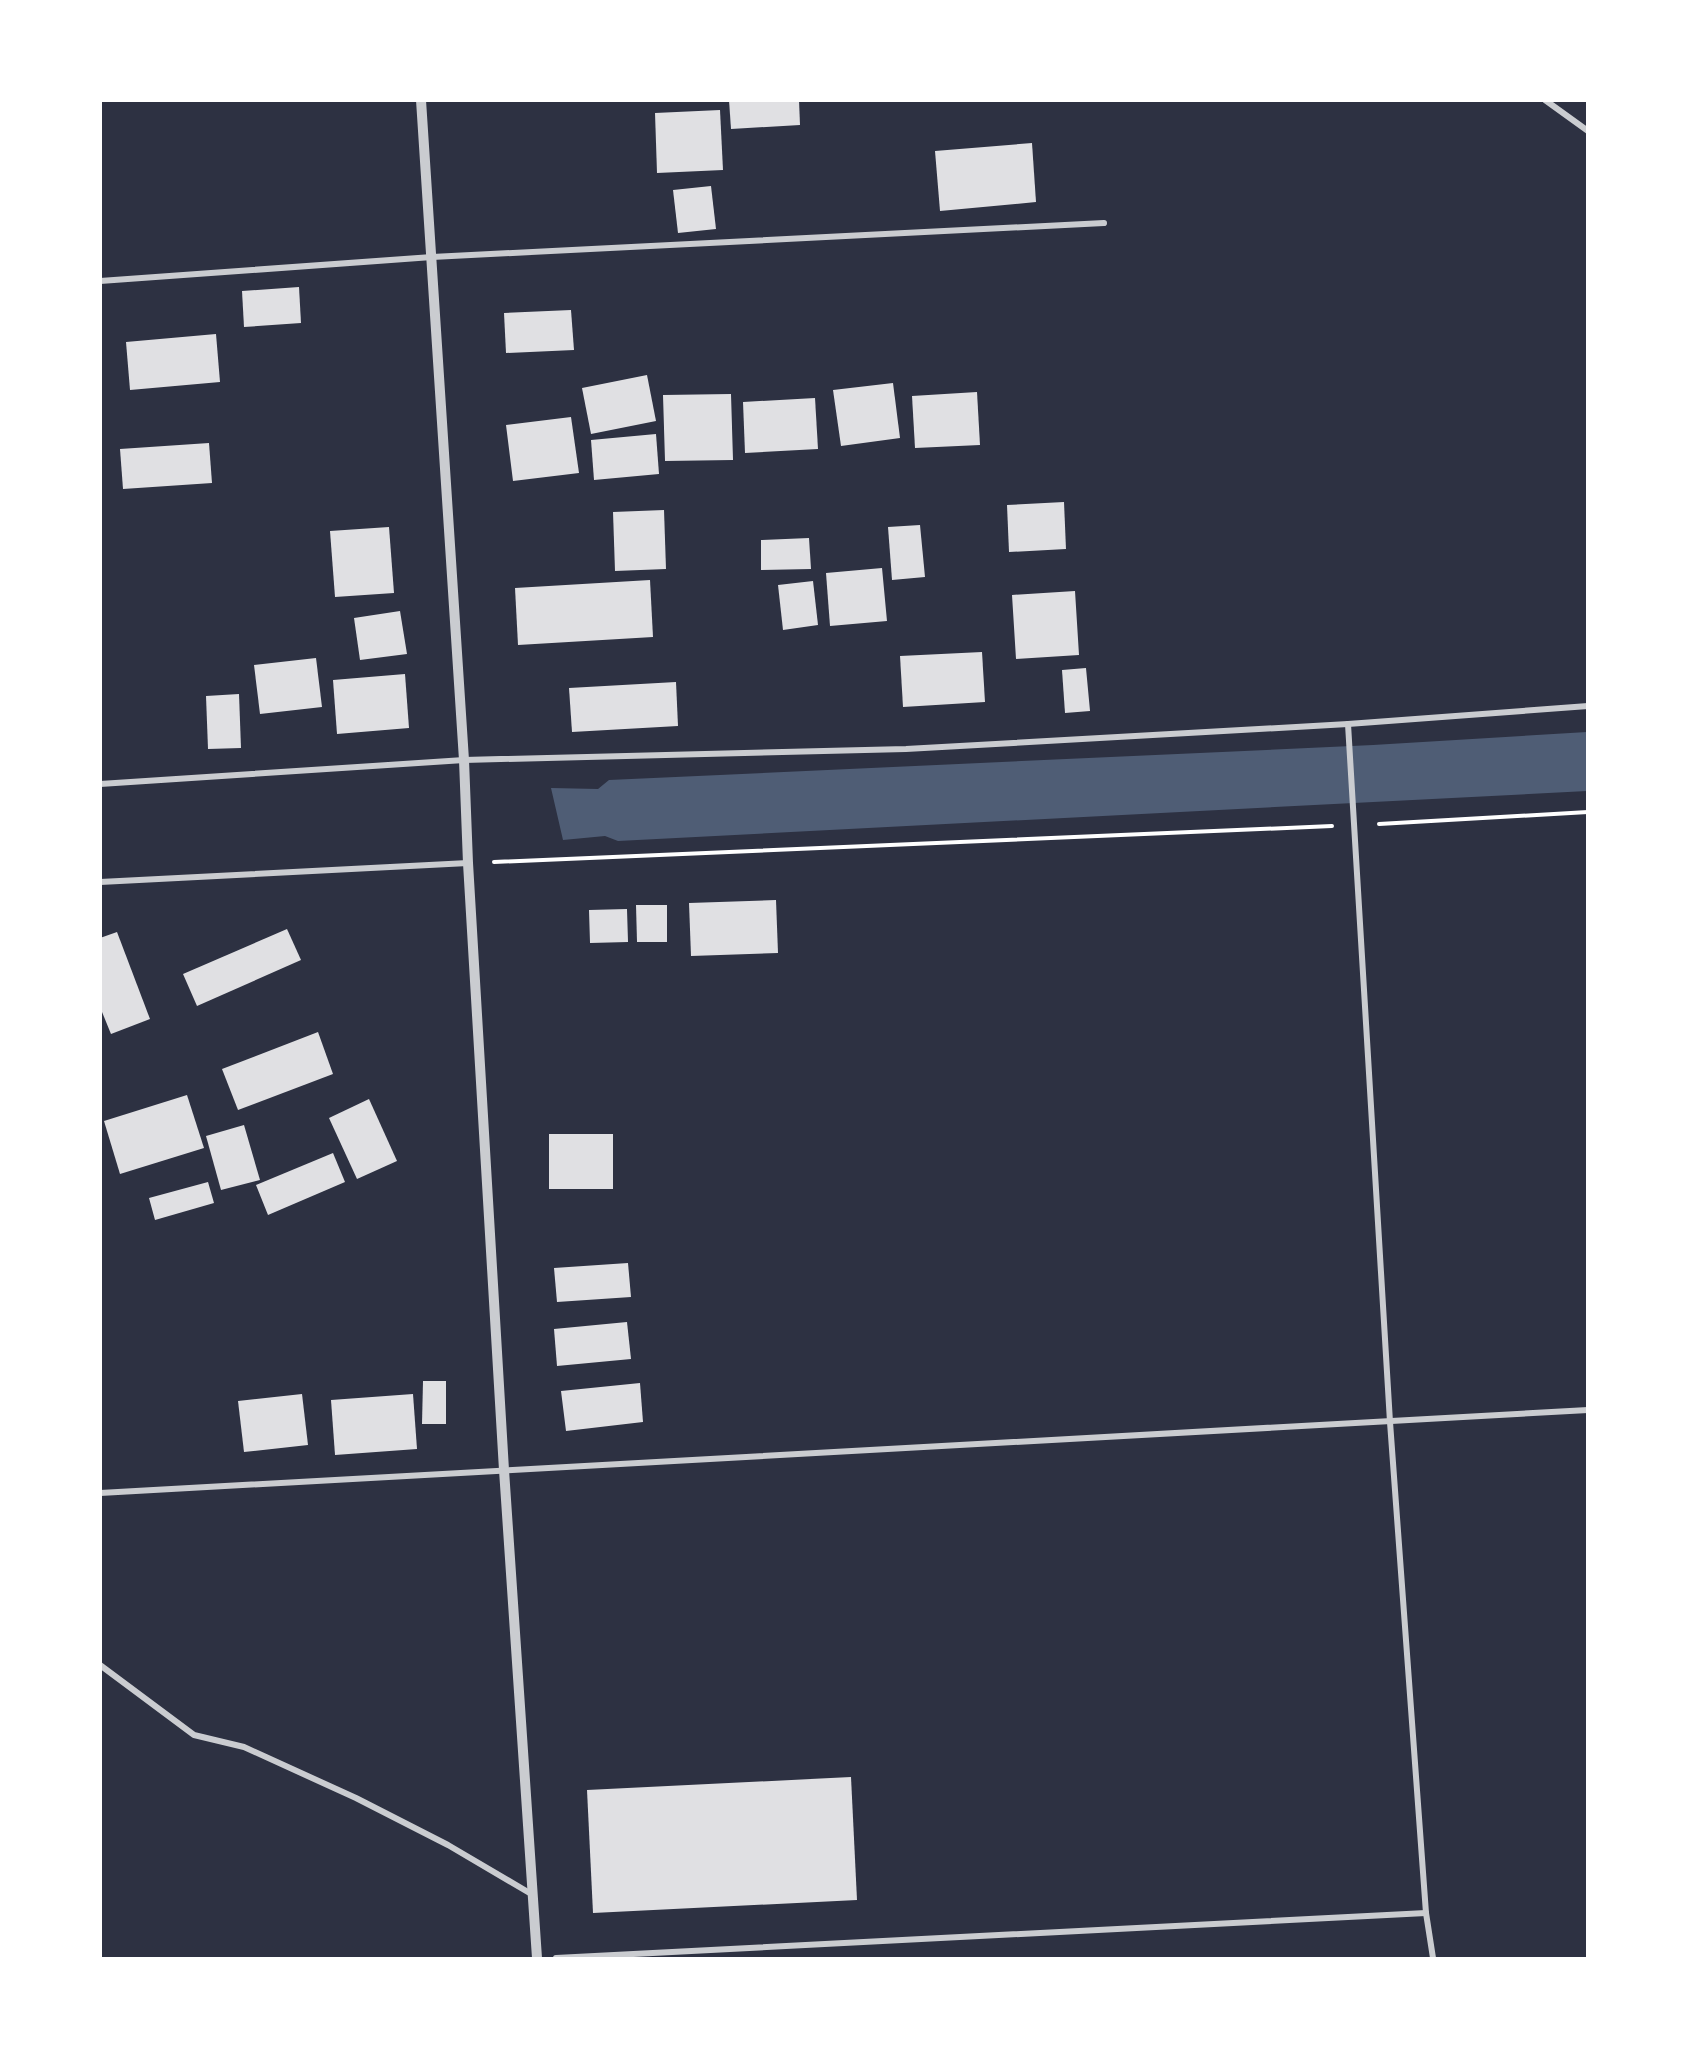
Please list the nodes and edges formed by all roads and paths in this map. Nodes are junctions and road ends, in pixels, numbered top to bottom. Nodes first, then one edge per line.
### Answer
1 (421, 100) edge
2 (1545, 100) edge
3 (1587, 131) edge
4 (1104, 223) dead end
5 (432, 257) junction
6 (100, 281) edge
7 (1587, 706) edge
8 (1348, 724) junction
9 (465, 760) junction
10 (100, 784) edge
11 (1587, 812) edge
12 (1354, 825) junction
13 (468, 863) junction
14 (100, 882) edge
15 (1587, 1410) edge
16 (1390, 1422) junction
17 (504, 1470) junction
18 (100, 1493) edge
19 (100, 1665) edge
20 (533, 1895) junction
21 (1426, 1913) junction
22 (537, 1959) edge
23 (556, 1959) edge
24 (1433, 1959) edge

1 - 5 street
2 - 3 street
4 - 5 street
5 - 6 street
5 - 9 street
7 - 8 street
8 - 9 street
8 - 12 street
9 - 10 street
9 - 13 street
11 - 12 path
12 - 13 path
12 - 16 street
13 - 14 street
13 - 17 street
15 - 16 street
16 - 17 street
16 - 21 street
17 - 18 street
17 - 20 street
19 - 20 street
20 - 22 street
21 - 23 street
21 - 24 street

